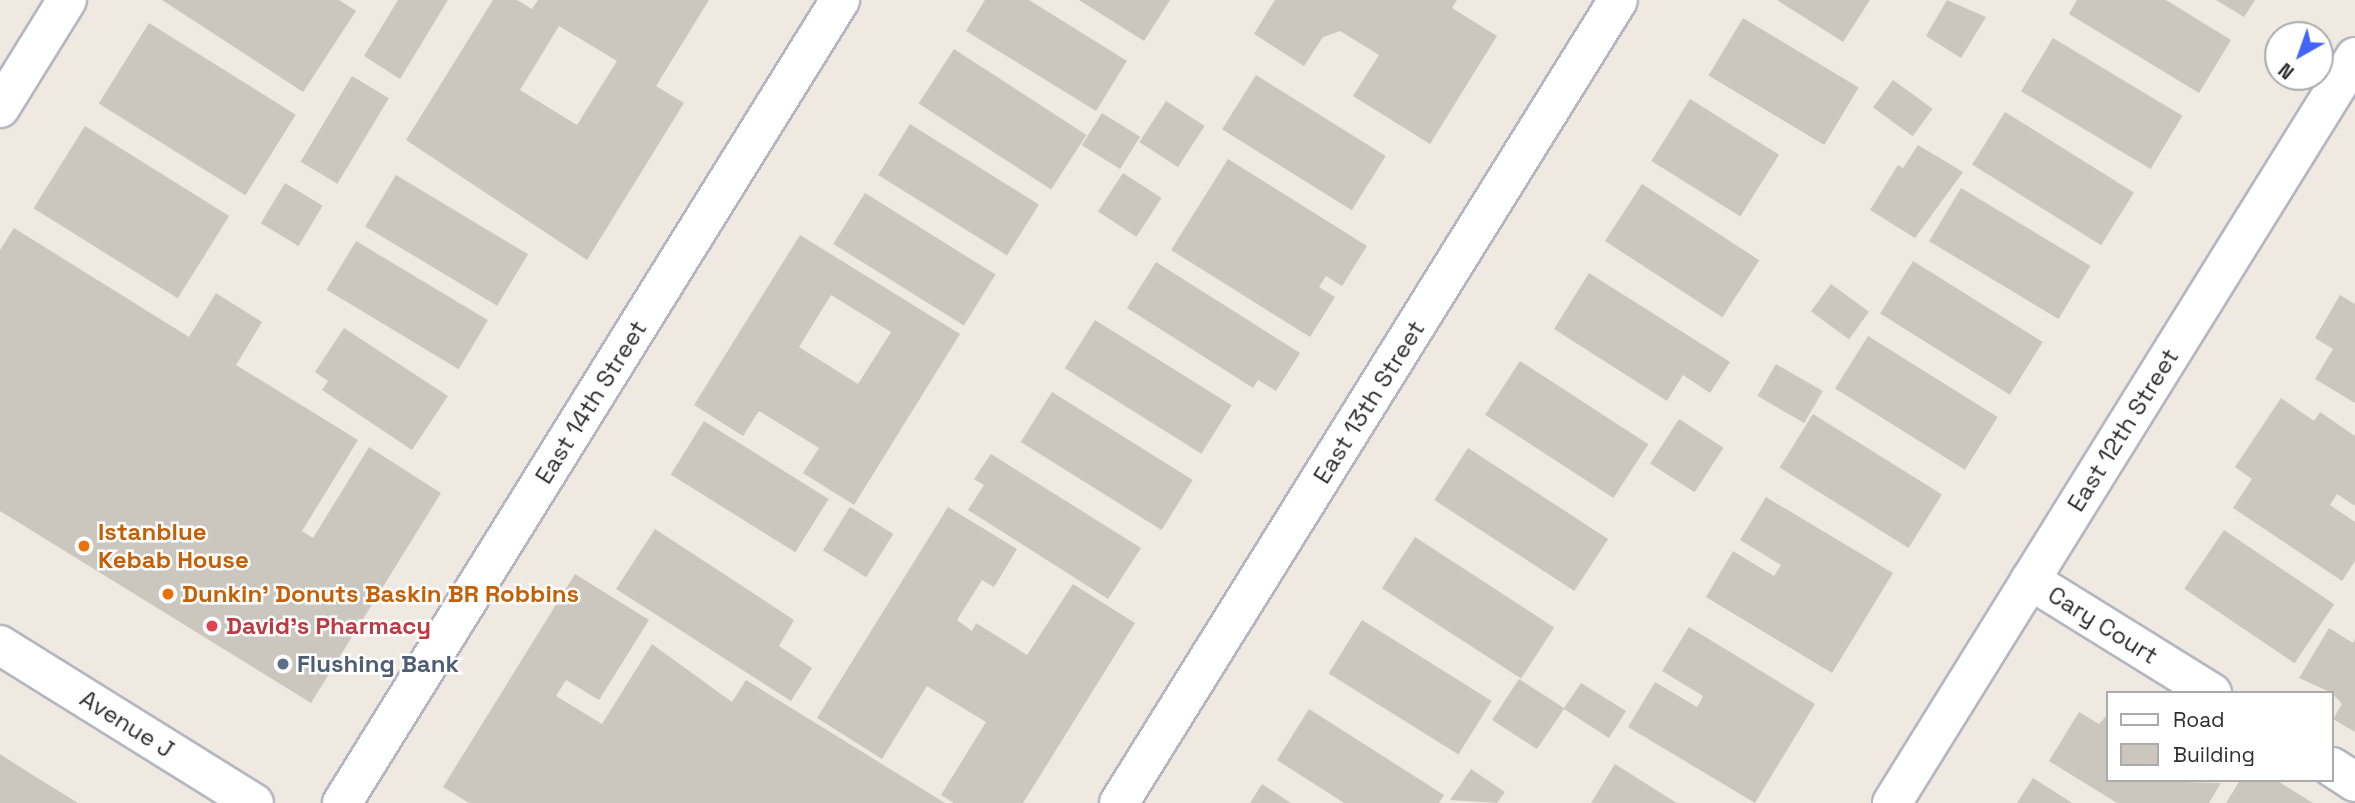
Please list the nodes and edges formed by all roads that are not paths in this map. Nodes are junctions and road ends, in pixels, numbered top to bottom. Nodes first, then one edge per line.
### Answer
1 (67, 0) edge
2 (840, 0) edge
3 (1618, 0) edge
4 (2355, 57) edge
5 (0, 108) edge
6 (2030, 580) junction
7 (0, 645) edge
8 (2209, 691) edge
9 (2334, 768) edge
10 (2355, 782) edge
11 (254, 803) edge
12 (342, 803) edge
13 (1119, 803) edge
14 (1892, 803) edge

1 - 5 street
2 - 12 street, East 14th Street
3 - 13 street, East 13th Street
4 - 6 street, East 12th Street
6 - 8 street, Cary Court
6 - 14 street, East 12th Street
7 - 11 street, Avenue J
9 - 10 street

